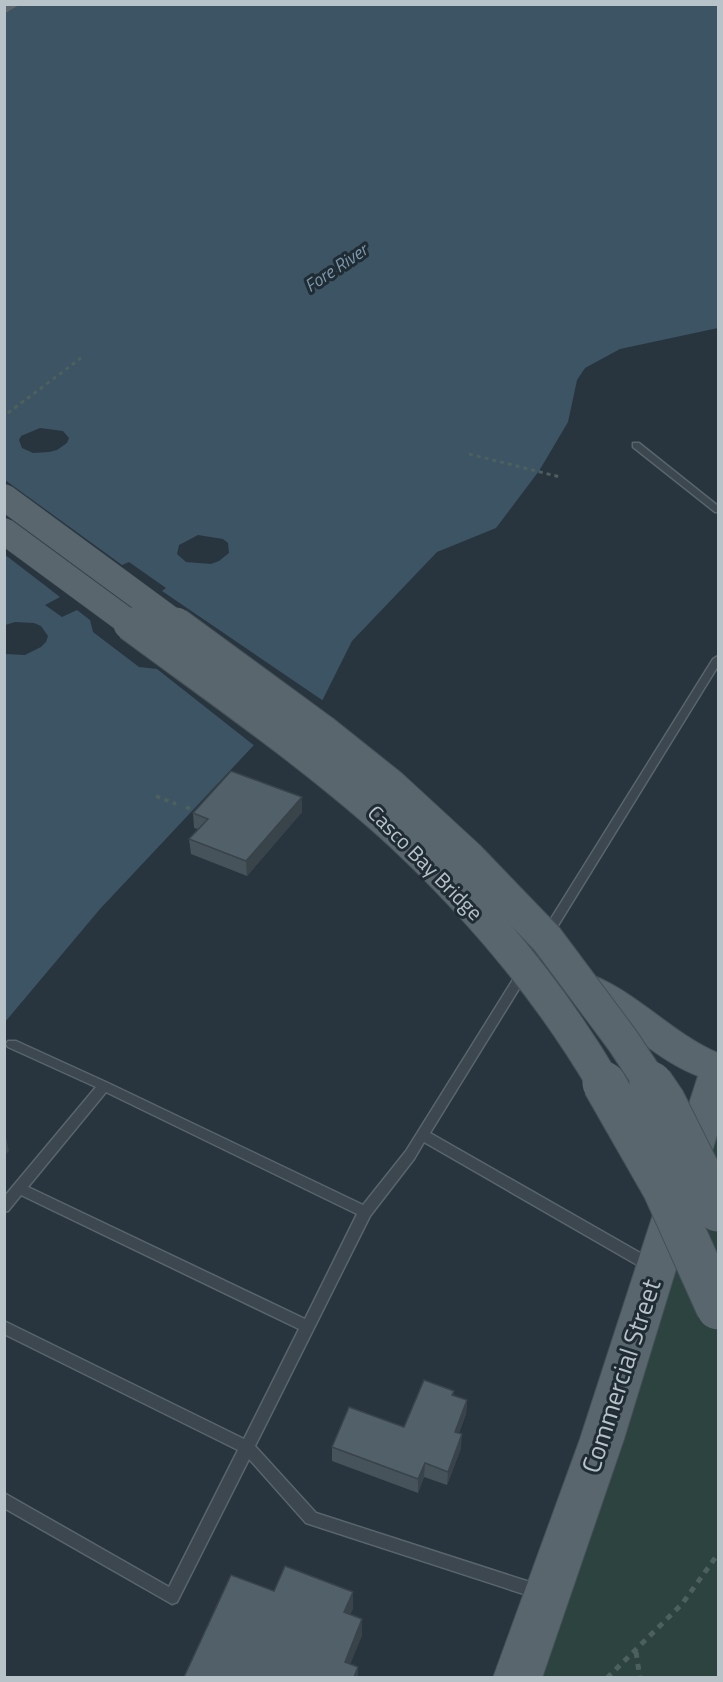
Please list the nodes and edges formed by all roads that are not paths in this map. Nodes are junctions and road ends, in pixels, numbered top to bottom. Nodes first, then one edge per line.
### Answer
1 (13, 4) edge
2 (4, 9) edge
3 (636, 445) dead end
4 (4, 497) edge
5 (718, 510) edge
6 (4, 531) edge
7 (718, 659) edge
8 (581, 984) junction
9 (12, 1044) dead end
10 (718, 1068) edge
11 (718, 1073) edge
12 (104, 1086) junction
13 (422, 1136) junction
14 (20, 1189) junction
15 (4, 1207) edge
16 (718, 1210) edge
17 (366, 1212) junction
18 (657, 1269) junction
19 (718, 1308) edge
20 (4, 1327) edge
21 (308, 1327) junction
22 (248, 1448) junction
23 (4, 1500) edge
24 (546, 1595) junction
25 (517, 1677) edge

1 - 2 main road
3 - 5 lane
4 - 8 main road, Casco Bay Bridge, bridge
6 - 19 main road, Casco Bay Bridge, bridge
7 - 13 lane
8 - 10 main road
8 - 16 main road, Casco Bay Bridge, bridge
9 - 12 lane
11 - 18 main road, Commercial Street
12 - 14 lane
12 - 17 lane
13 - 17 lane
13 - 18 lane
14 - 15 lane
14 - 21 lane
17 - 21 lane
18 - 24 main road, Commercial Street
20 - 22 lane
21 - 22 lane
22 - 23 lane
22 - 24 lane
24 - 25 main road, Commercial Street

